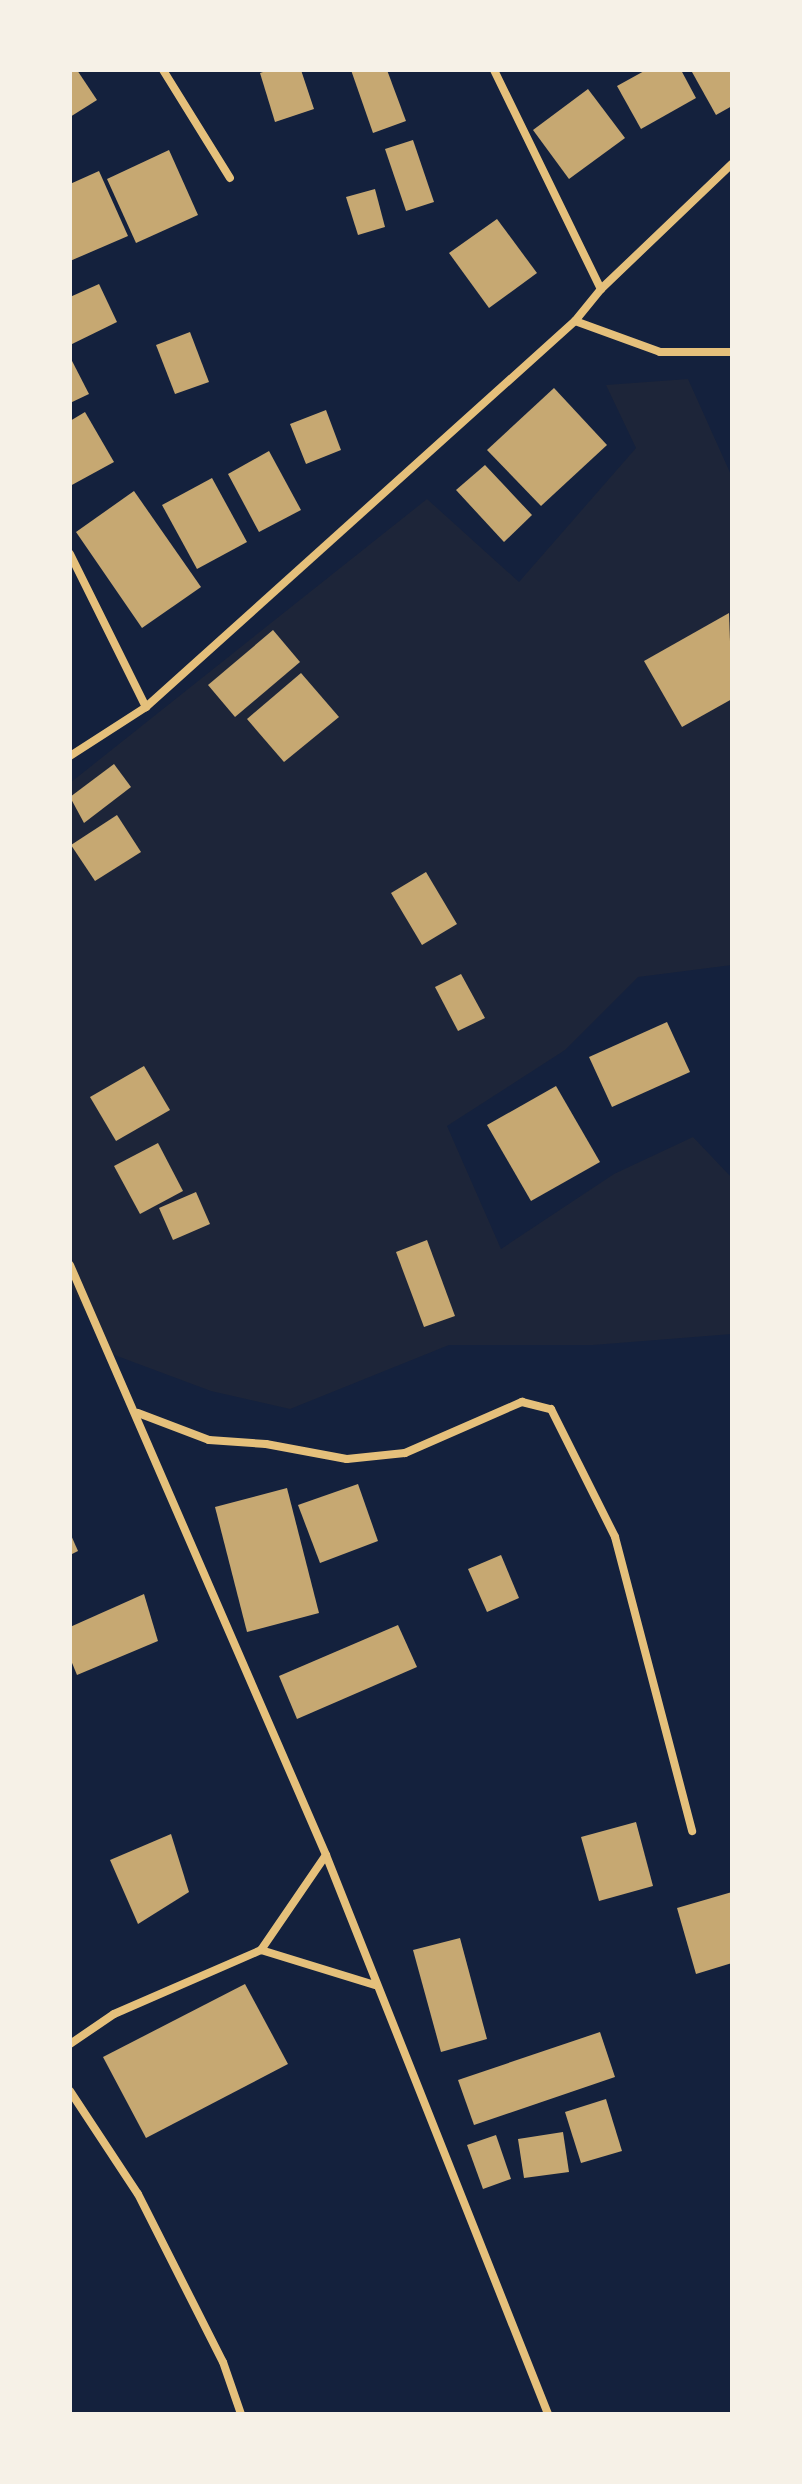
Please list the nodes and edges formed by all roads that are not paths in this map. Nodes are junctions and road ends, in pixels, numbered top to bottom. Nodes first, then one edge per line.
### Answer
1 (163, 70) edge
2 (494, 70) edge
3 (732, 164) edge
4 (230, 178) dead end
5 (601, 289) junction
6 (575, 321) junction
7 (732, 352) edge
8 (70, 554) edge
9 (146, 707) junction
10 (70, 756) edge
11 (70, 1265) edge
12 (138, 1413) junction
13 (692, 1831) dead end
14 (326, 1855) junction
15 (261, 1950) junction
16 (375, 1985) junction
17 (70, 2044) edge
18 (70, 2091) edge
19 (241, 2414) edge
20 (548, 2414) edge

1 - 4 street
2 - 5 street
3 - 5 street
5 - 6 street
6 - 7 street
6 - 9 street
8 - 9 street
9 - 10 street
11 - 12 street
12 - 13 street
12 - 14 street
14 - 15 street
14 - 16 street
15 - 16 street
15 - 17 street
16 - 20 street
18 - 19 street

